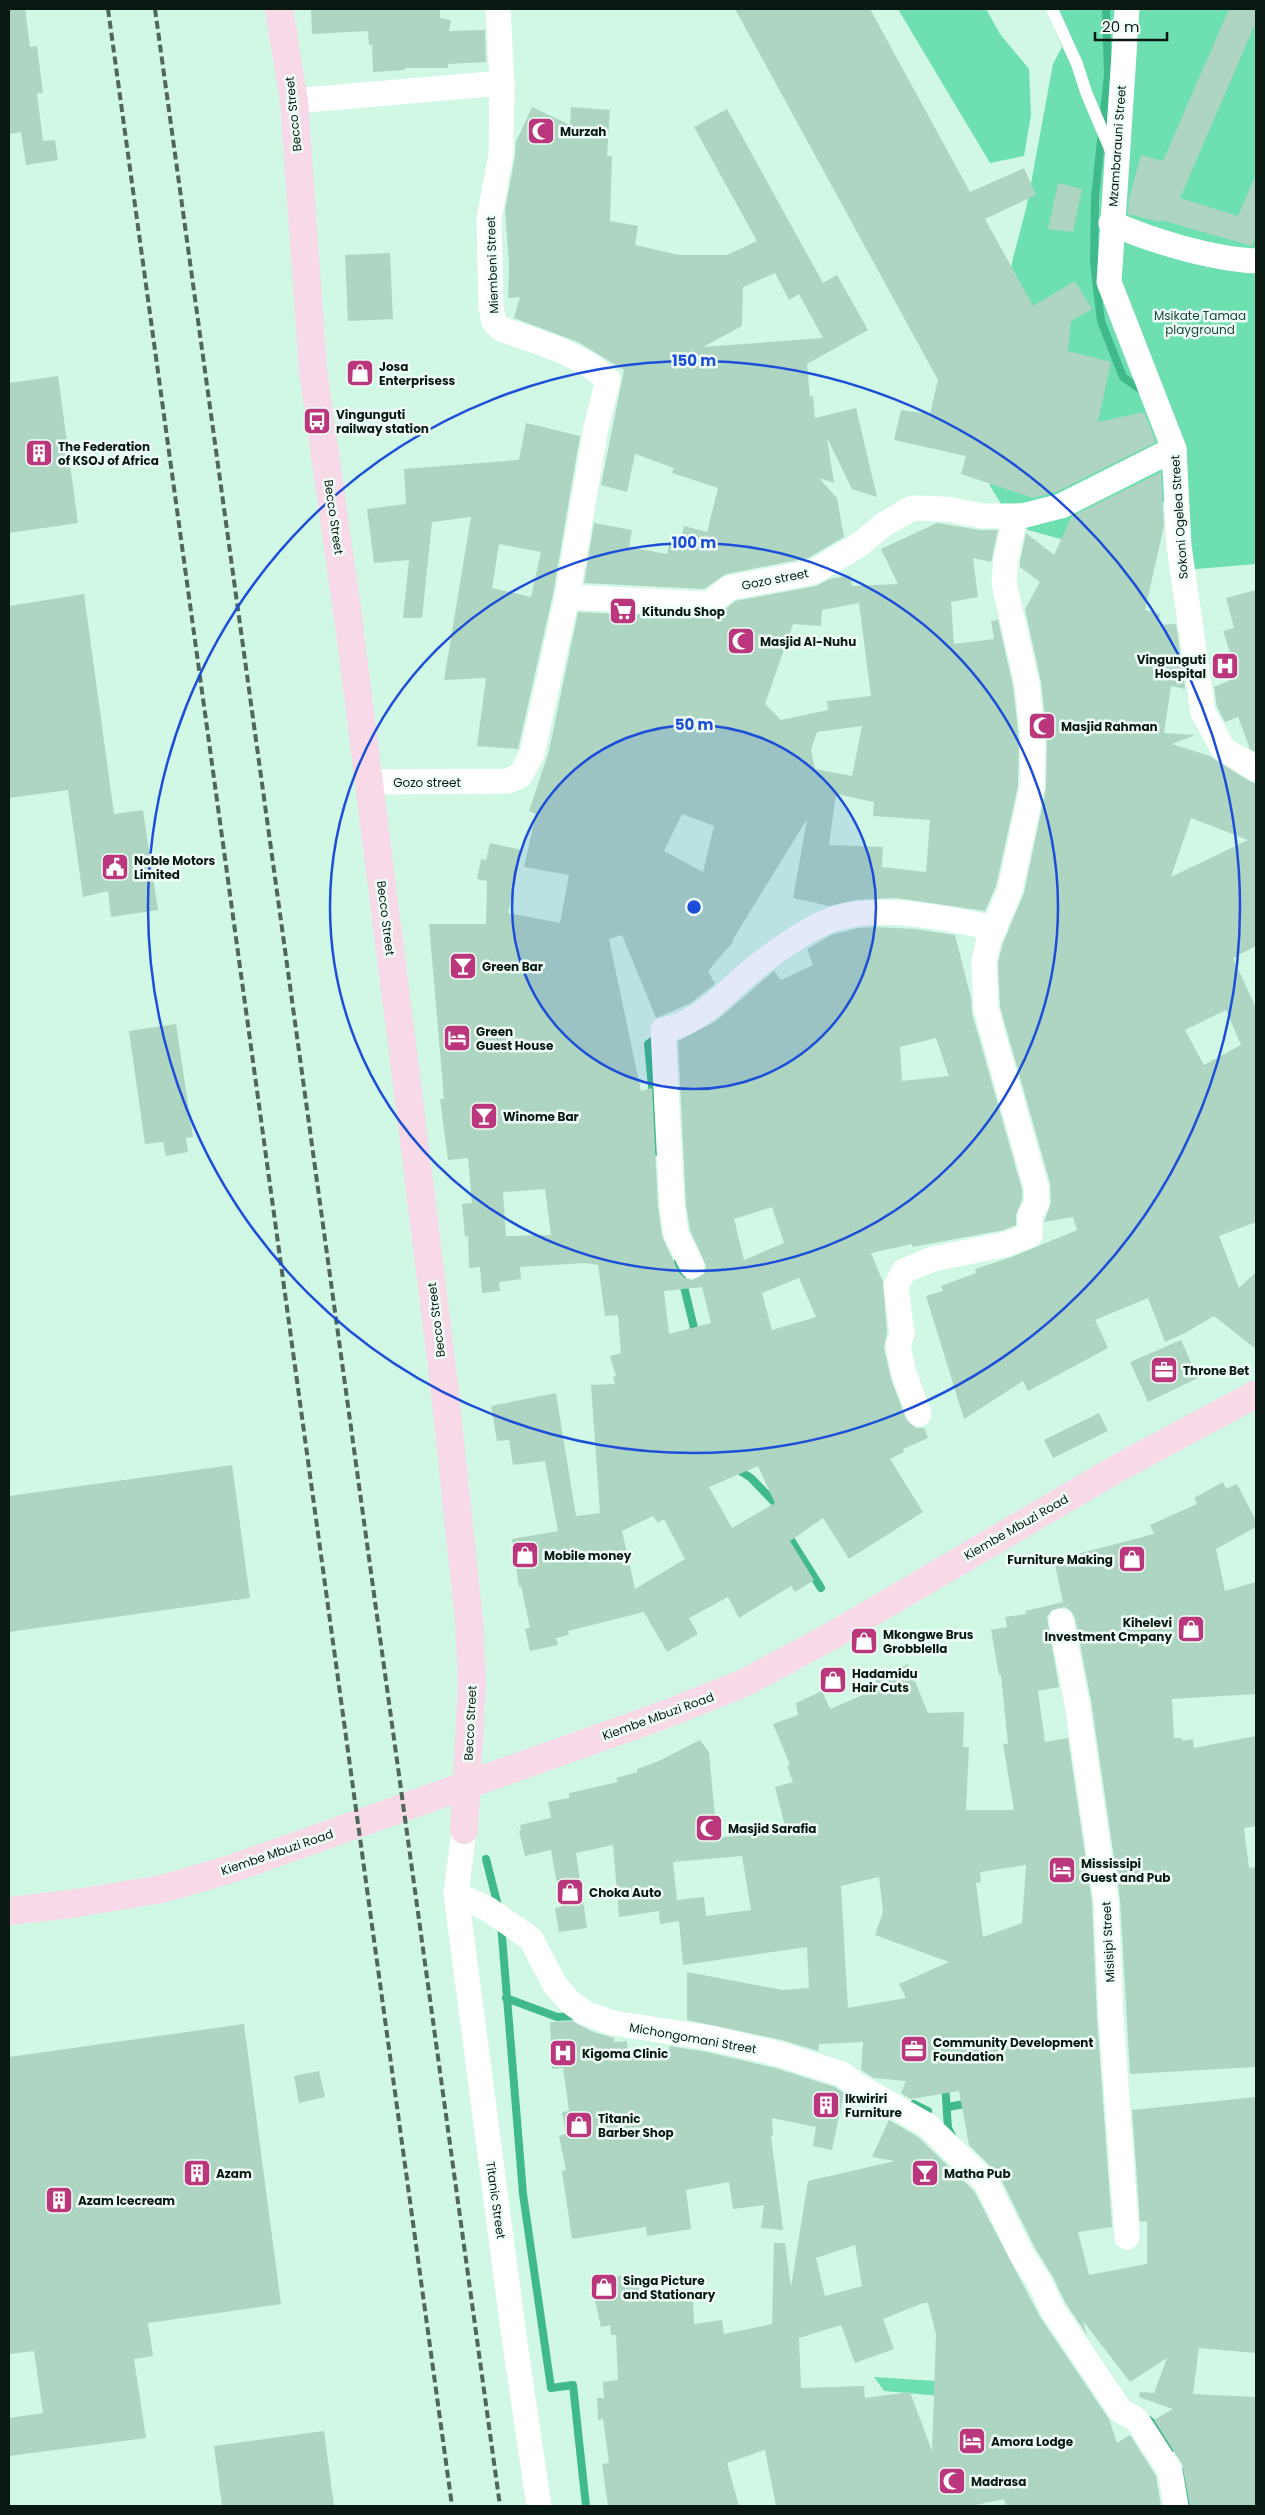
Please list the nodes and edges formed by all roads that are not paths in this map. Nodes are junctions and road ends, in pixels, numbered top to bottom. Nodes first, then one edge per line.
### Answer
1 (279, 9) edge
2 (498, 9) edge
3 (1052, 9) edge
4 (1127, 9) edge
5 (502, 83) junction
6 (294, 101) junction
7 (1115, 166) junction
8 (1112, 223) junction
9 (1256, 261) edge
10 (1174, 449) junction
11 (1019, 516) junction
12 (567, 597) junction
13 (1256, 768) edge
14 (368, 782) junction
15 (995, 928) junction
16 (692, 1266) dead end
17 (1256, 1394) edge
18 (919, 1414) dead end
19 (1061, 1621) dead end
20 (464, 1830) joint
21 (456, 1894) junction
22 (9, 1911) edge
23 (1127, 2237) dead end
24 (539, 2506) edge
25 (1176, 2506) edge

1 - 6 street, Becco Street
2 - 5 street, Miembeni Street
3 - 7 lane
4 - 7 street, Mzambarauni Street
5 - 6 street
5 - 12 street, Miembeni Street
6 - 14 street, Becco Street
7 - 8 street, Mzambarauni Street
8 - 9 street, Mzambarauni Street
8 - 10 street, Sokoni Ogelea Street
10 - 11 street, Gozo street
10 - 13 street, Sokoni Ogelea Street
11 - 12 street, Gozo street
11 - 15 street
12 - 14 street, Gozo street
14 - 20 street, Becco Street
15 - 16 street
15 - 18 street
17 - 22 street, Kiembe Mbuzi Road
19 - 23 street, Misisipi Street
20 - 21 street
21 - 24 street, Titanic Street
21 - 25 street, Michongomani Street

